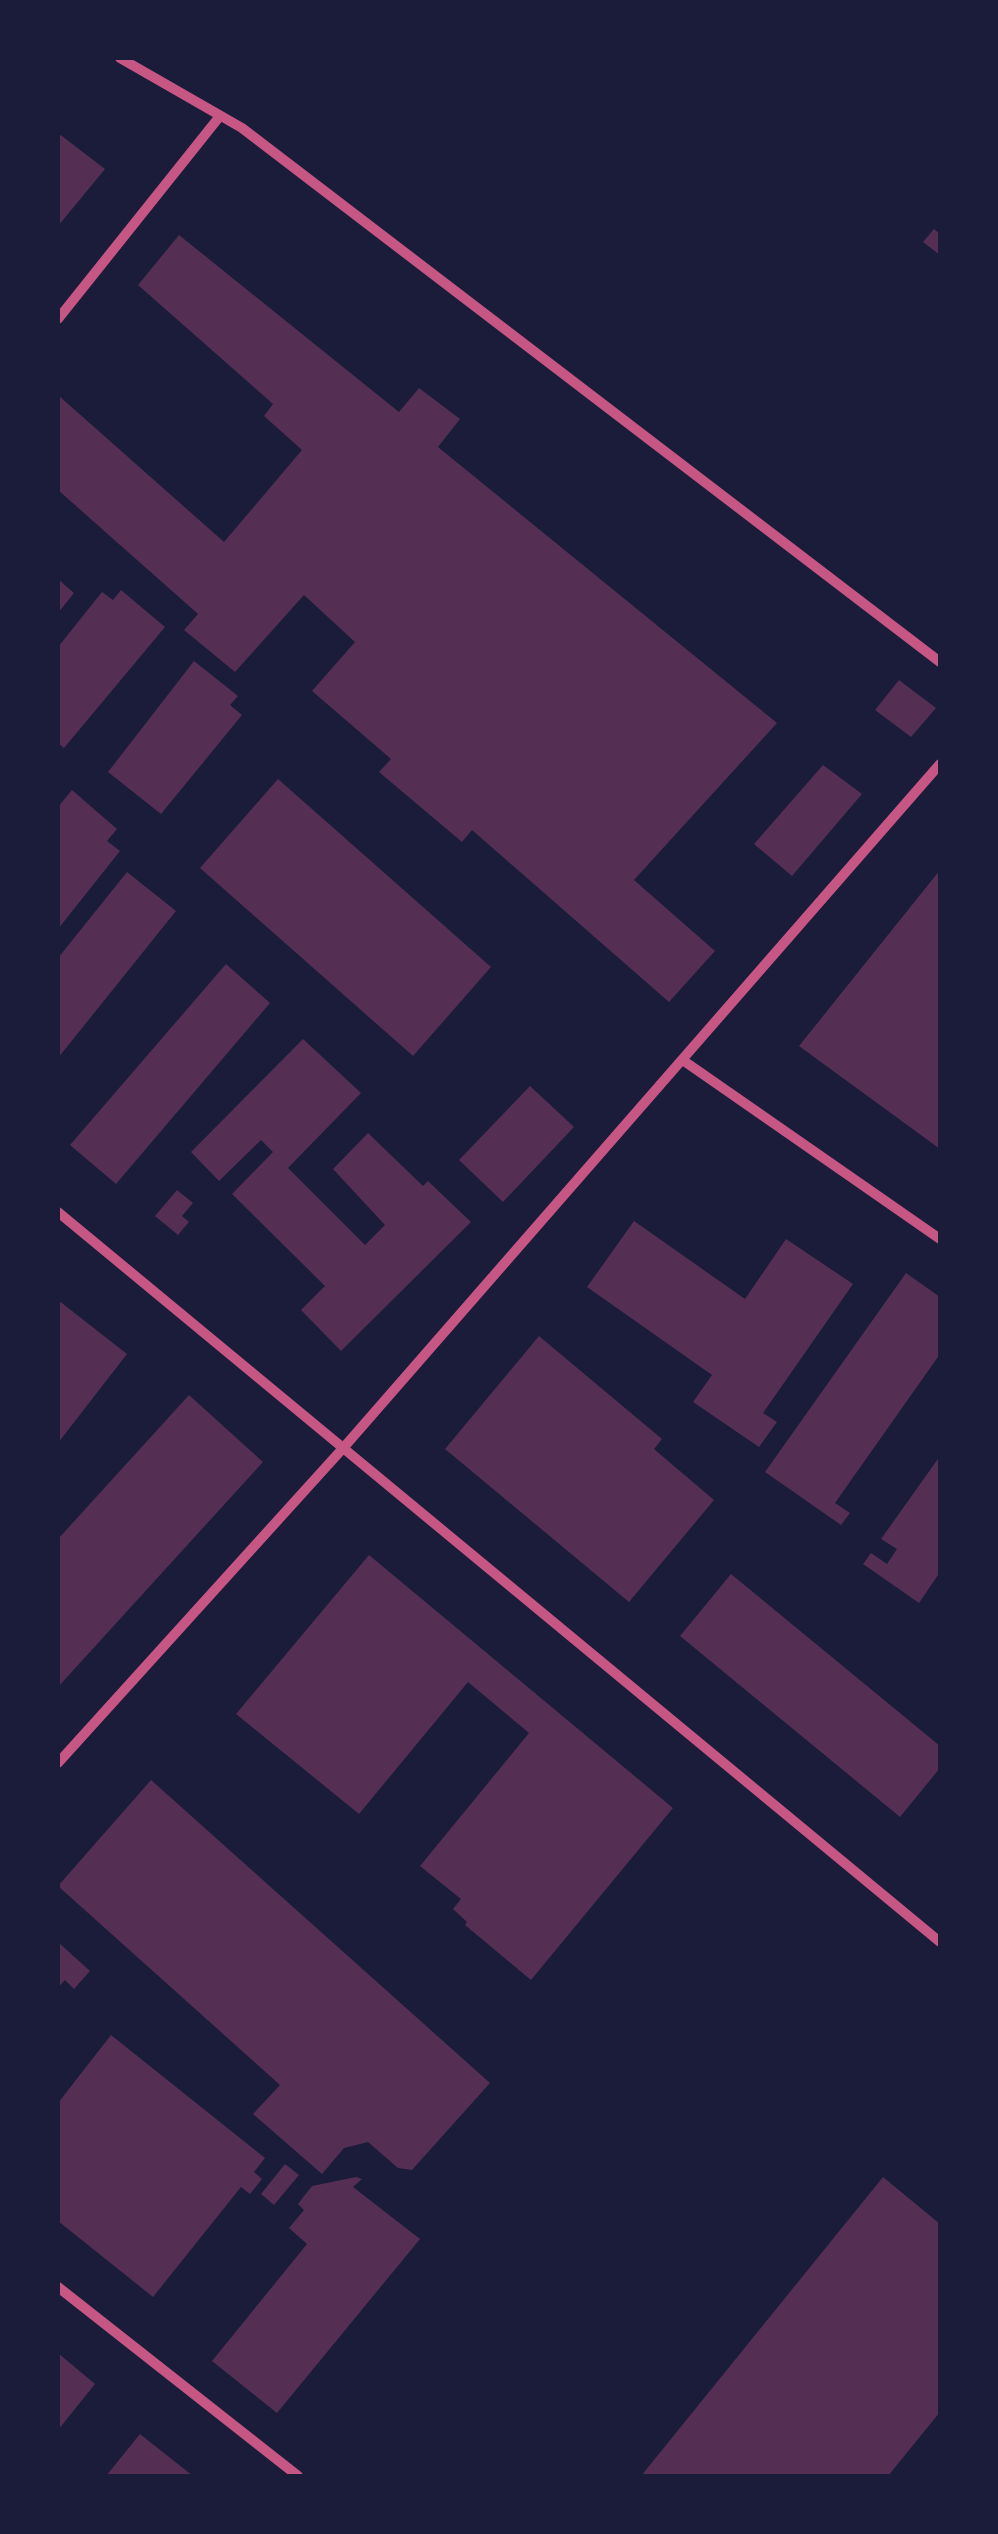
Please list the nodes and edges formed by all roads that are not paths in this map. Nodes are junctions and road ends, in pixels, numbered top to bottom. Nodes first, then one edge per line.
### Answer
1 (120, 58) edge
2 (220, 116) junction
3 (58, 319) edge
4 (940, 662) edge
5 (940, 764) edge
6 (684, 1061) junction
7 (58, 1212) edge
8 (940, 1239) edge
9 (345, 1446) junction
10 (58, 1763) edge
11 (940, 1942) edge
12 (58, 2287) edge
13 (298, 2476) edge

1 - 2 street
2 - 3 street
2 - 4 street
5 - 6 street
6 - 8 street
6 - 9 street
7 - 9 street
9 - 10 street
9 - 11 street
12 - 13 street

